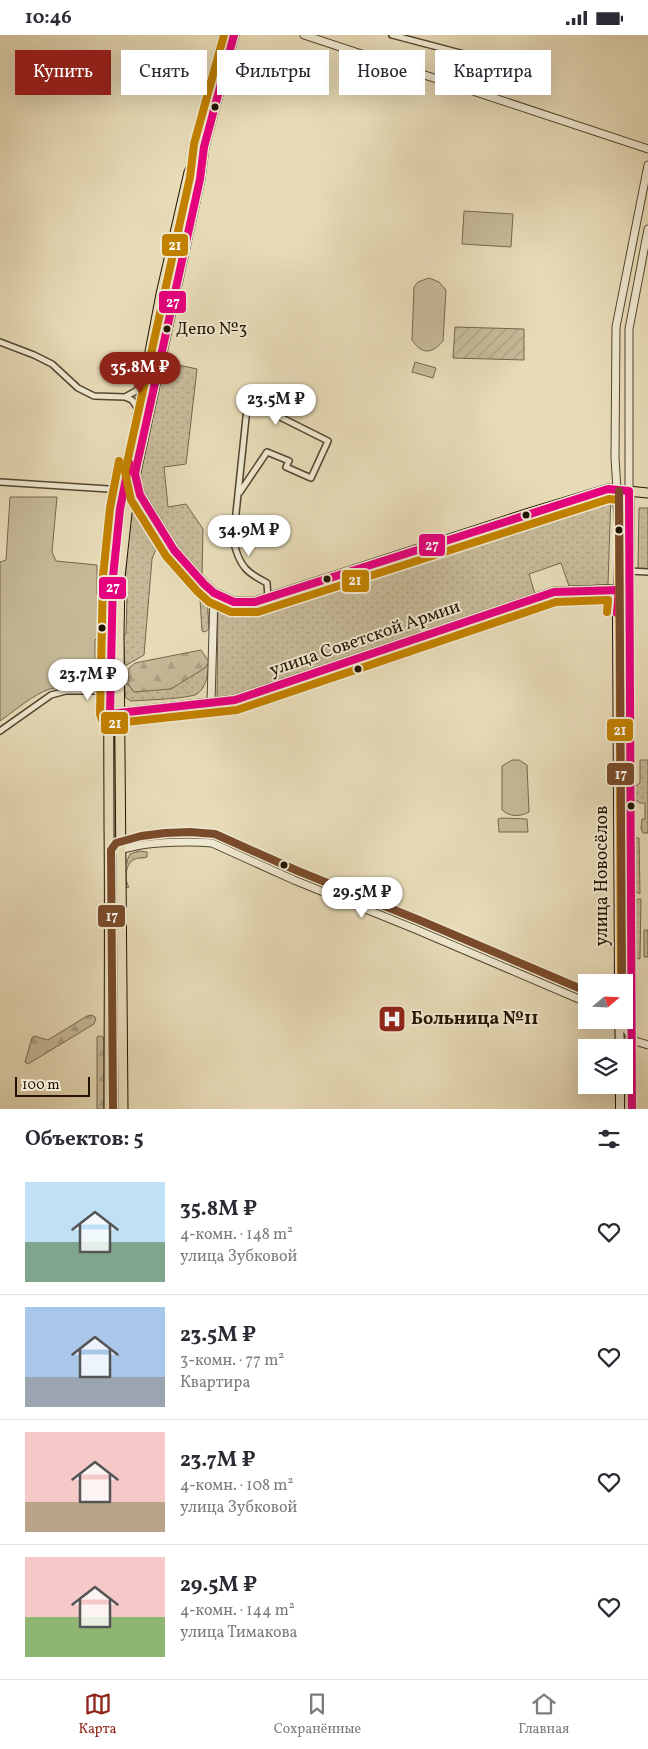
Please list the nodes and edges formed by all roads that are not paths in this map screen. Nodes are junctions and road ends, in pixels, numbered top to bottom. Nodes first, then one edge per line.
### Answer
1 (234, 35) edge
2 (304, 35) edge
3 (392, 35) edge
4 (316, 37) edge
5 (449, 50) edge
6 (435, 78) edge
7 (485, 95) edge
8 (204, 147) junction
9 (648, 149) edge
10 (648, 165) edge
11 (189, 173) junction
12 (200, 179) junction
13 (648, 229) edge
14 (168, 265) junction
15 (180, 267) junction
16 (165, 278) junction
17 (178, 281) junction
18 (161, 293) junction
19 (175, 297) junction
20 (0, 343) edge
21 (149, 355) junction
22 (160, 359) junction
23 (144, 382) junction
24 (125, 397) junction
25 (138, 409) junction
26 (629, 421) junction
27 (615, 422) junction
28 (135, 474) junction
29 (0, 482) edge
30 (127, 487) junction
31 (618, 490) junction
32 (629, 491) junction
33 (240, 492) junction
34 (648, 493) edge
35 (140, 495) junction
36 (629, 571) junction
37 (648, 572) edge
38 (624, 590) junction
39 (214, 593) junction
40 (268, 598) junction
41 (110, 691) junction
42 (211, 703) junction
43 (114, 713) junction
44 (0, 731) edge
45 (109, 851) junction
46 (121, 851) junction
47 (619, 974) edge
48 (631, 974) edge
49 (578, 999) edge
50 (109, 1016) junction
51 (122, 1016) junction
52 (633, 1041) edge
53 (648, 1045) edge
54 (620, 1094) edge
55 (632, 1094) edge
56 (109, 1109) edge
57 (123, 1109) edge
58 (620, 1109) edge
59 (632, 1109) edge

1 - 8 main road
2 - 4 street
3 - 5 street
4 - 6 street
7 - 9 street
8 - 11 main road
8 - 12 main road
10 - 27 street, улица Новосёлов
11 - 12 main road
11 - 14 main road
12 - 15 main road
13 - 26 street, улица Новосёлов
14 - 15 main road
14 - 16 main road
15 - 17 main road
16 - 17 main road
16 - 18 main road
17 - 19 main road
18 - 19 main road
18 - 21 main road
19 - 22 main road
20 - 24 street
21 - 22 main road
21 - 23 main road
22 - 28 main road
23 - 24 street
23 - 25 main road
24 - 25 street
25 - 30 main road
26 - 27 street
26 - 32 street, улица Новосёлов
27 - 31 street, улица Новосёлов
28 - 30 main road
28 - 35 main road
29 - 30 street
30 - 35 main road
30 - 41 main road
30 - 43 main road
31 - 32 main road
31 - 38 main road, улица Новосёлов
31 - 40 main road
32 - 34 main road
32 - 36 main road, улица Новосёлов
33 - 33 street
33 - 40 street
35 - 39 main road
36 - 37 street
36 - 38 main road, улица Новосёлов
38 - 42 main road, улица Советской Армии
38 - 47 main road, улица Новосёлов
38 - 48 main road, улица Новосёлов
39 - 40 main road
39 - 42 street
41 - 43 main road
41 - 44 street
42 - 43 main road, улица Советской Армии
43 - 45 main road
43 - 46 main road
45 - 46 street
45 - 50 main road
46 - 49 street
46 - 51 main road
50 - 51 street
50 - 56 main road
51 - 57 main road
52 - 53 street
54 - 58 main road
55 - 59 main road, улица Новосёлов

